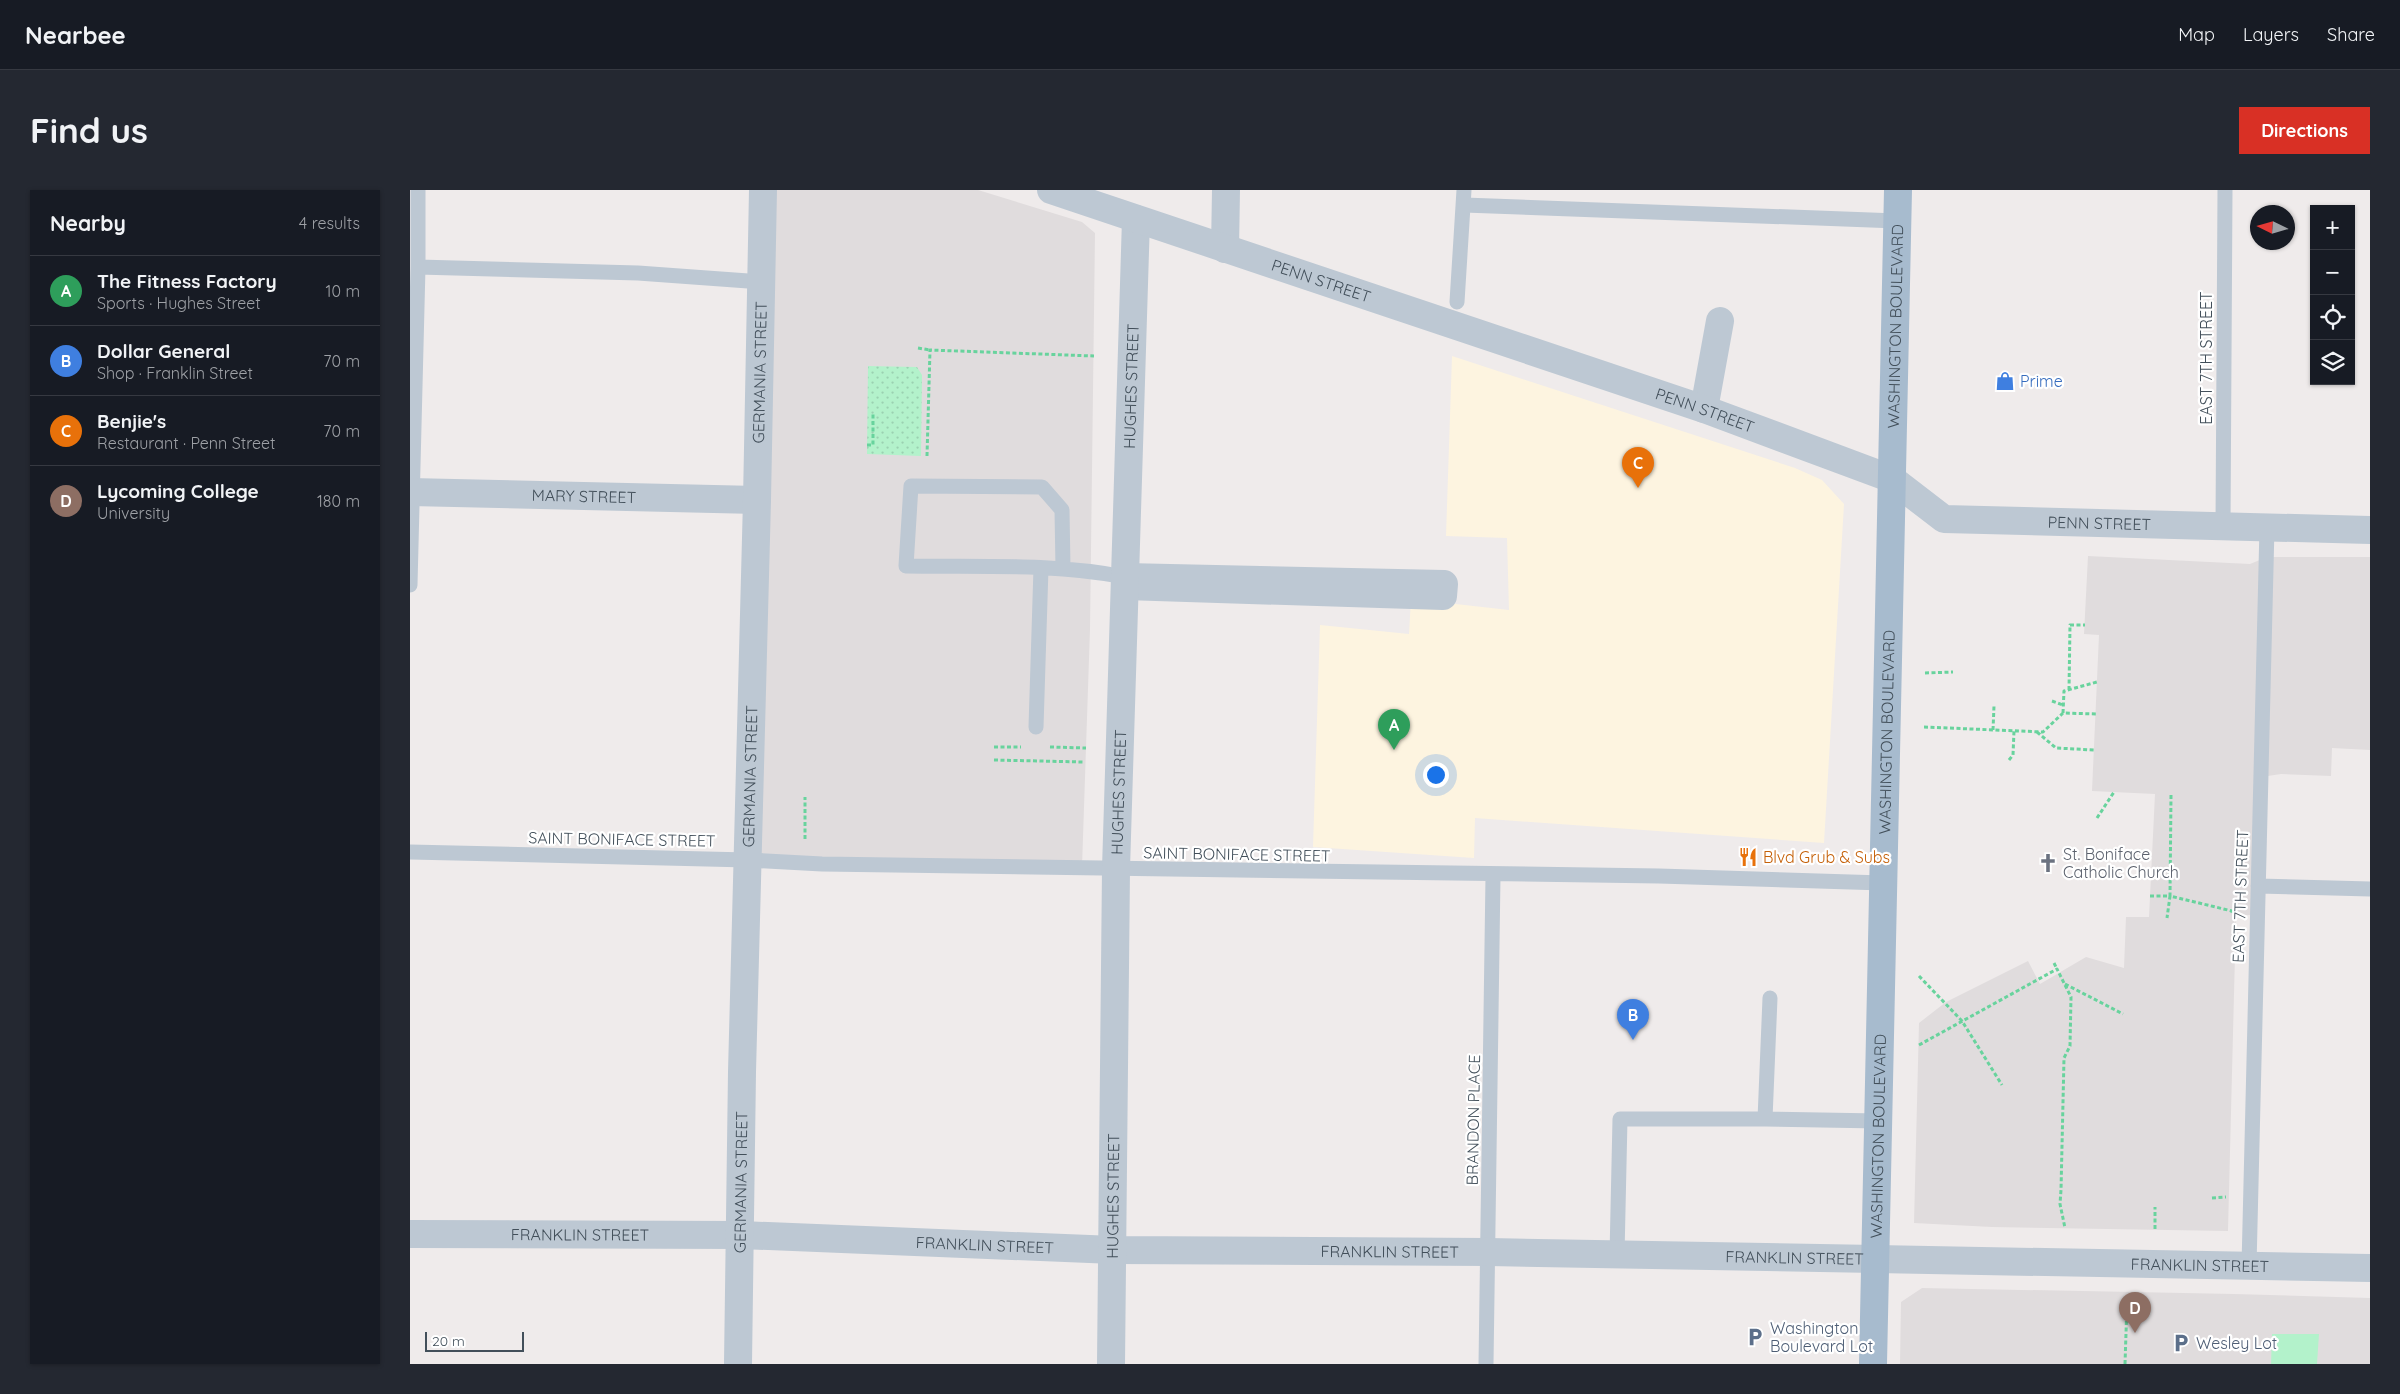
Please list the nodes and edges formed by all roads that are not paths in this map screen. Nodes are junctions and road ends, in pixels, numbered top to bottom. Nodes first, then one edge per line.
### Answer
1 (418, 190) edge
2 (763, 190) edge
3 (1051, 190) edge
4 (1226, 190) edge
5 (1464, 190) edge
6 (1898, 190) edge
7 (2224, 190) edge
8 (1464, 205) junction
9 (1136, 219) junction
10 (1897, 221) junction
11 (1225, 249) junction
12 (418, 267) junction
13 (762, 282) junction
14 (1457, 302) dead end
15 (1720, 321) dead end
16 (1704, 410) junction
17 (1892, 479) junction
18 (412, 492) edge
19 (757, 500) junction
20 (2370, 517) edge
21 (2223, 526) junction
22 (2267, 527) junction
23 (2370, 530) edge
24 (1041, 568) junction
25 (1063, 568) junction
26 (1125, 581) junction
27 (410, 584) edge
28 (1036, 726) dead end
29 (410, 852) edge
30 (748, 860) junction
31 (1116, 869) junction
32 (1493, 876) junction
33 (1883, 884) junction
34 (2258, 886) junction
35 (2370, 889) edge
36 (1770, 998) dead end
37 (1765, 1119) junction
38 (1879, 1121) junction
39 (410, 1234) edge
40 (741, 1235) junction
41 (1114, 1250) junction
42 (1488, 1252) junction
43 (1617, 1254) junction
44 (1876, 1259) junction
45 (2249, 1266) junction
46 (2370, 1268) edge
47 (738, 1364) edge
48 (1111, 1364) edge
49 (1486, 1364) edge
50 (1873, 1364) edge

1 - 12 lane
2 - 13 street, GERMANIA STREET
3 - 9 street, PENN STREET
4 - 11 street
5 - 8 lane
6 - 10 main road, WASHINGTON BOULEVARD
7 - 21 lane, EAST 7TH STREET
8 - 10 lane
8 - 14 lane
9 - 11 street, PENN STREET
9 - 26 street, HUGHES STREET
10 - 17 main road, WASHINGTON BOULEVARD
11 - 16 street, PENN STREET
12 - 13 lane
12 - 18 lane
13 - 19 street, GERMANIA STREET
15 - 16 street
16 - 17 street, PENN STREET
17 - 21 street, PENN STREET
17 - 33 main road, WASHINGTON BOULEVARD
18 - 19 street, MARY STREET
18 - 27 lane
19 - 30 street, GERMANIA STREET
20 - 23 street
21 - 22 street, PENN STREET
22 - 23 street, PENN STREET
22 - 34 lane, EAST 7TH STREET
24 - 25 lane
24 - 25 lane
24 - 28 lane
25 - 26 lane
26 - 26 street
26 - 31 street, HUGHES STREET
29 - 30 lane, SAINT BONIFACE STREET
30 - 31 lane, SAINT BONIFACE STREET
30 - 40 street, GERMANIA STREET
31 - 32 lane, SAINT BONIFACE STREET
31 - 41 street, HUGHES STREET
32 - 33 lane, SAINT BONIFACE STREET
32 - 42 lane, BRANDON PLACE
33 - 38 main road, WASHINGTON BOULEVARD
34 - 35 lane
34 - 45 lane, EAST 7TH STREET
36 - 37 lane
37 - 38 lane
37 - 43 lane
38 - 44 main road, WASHINGTON BOULEVARD
39 - 40 street, FRANKLIN STREET
40 - 41 street, FRANKLIN STREET
40 - 47 street, GERMANIA STREET
41 - 42 street, FRANKLIN STREET
41 - 48 street, HUGHES STREET
42 - 43 street, FRANKLIN STREET
42 - 49 lane, BRANDON PLACE
43 - 44 street, FRANKLIN STREET
44 - 45 street, FRANKLIN STREET
44 - 50 main road, WASHINGTON BOULEVARD
45 - 46 street, FRANKLIN STREET

